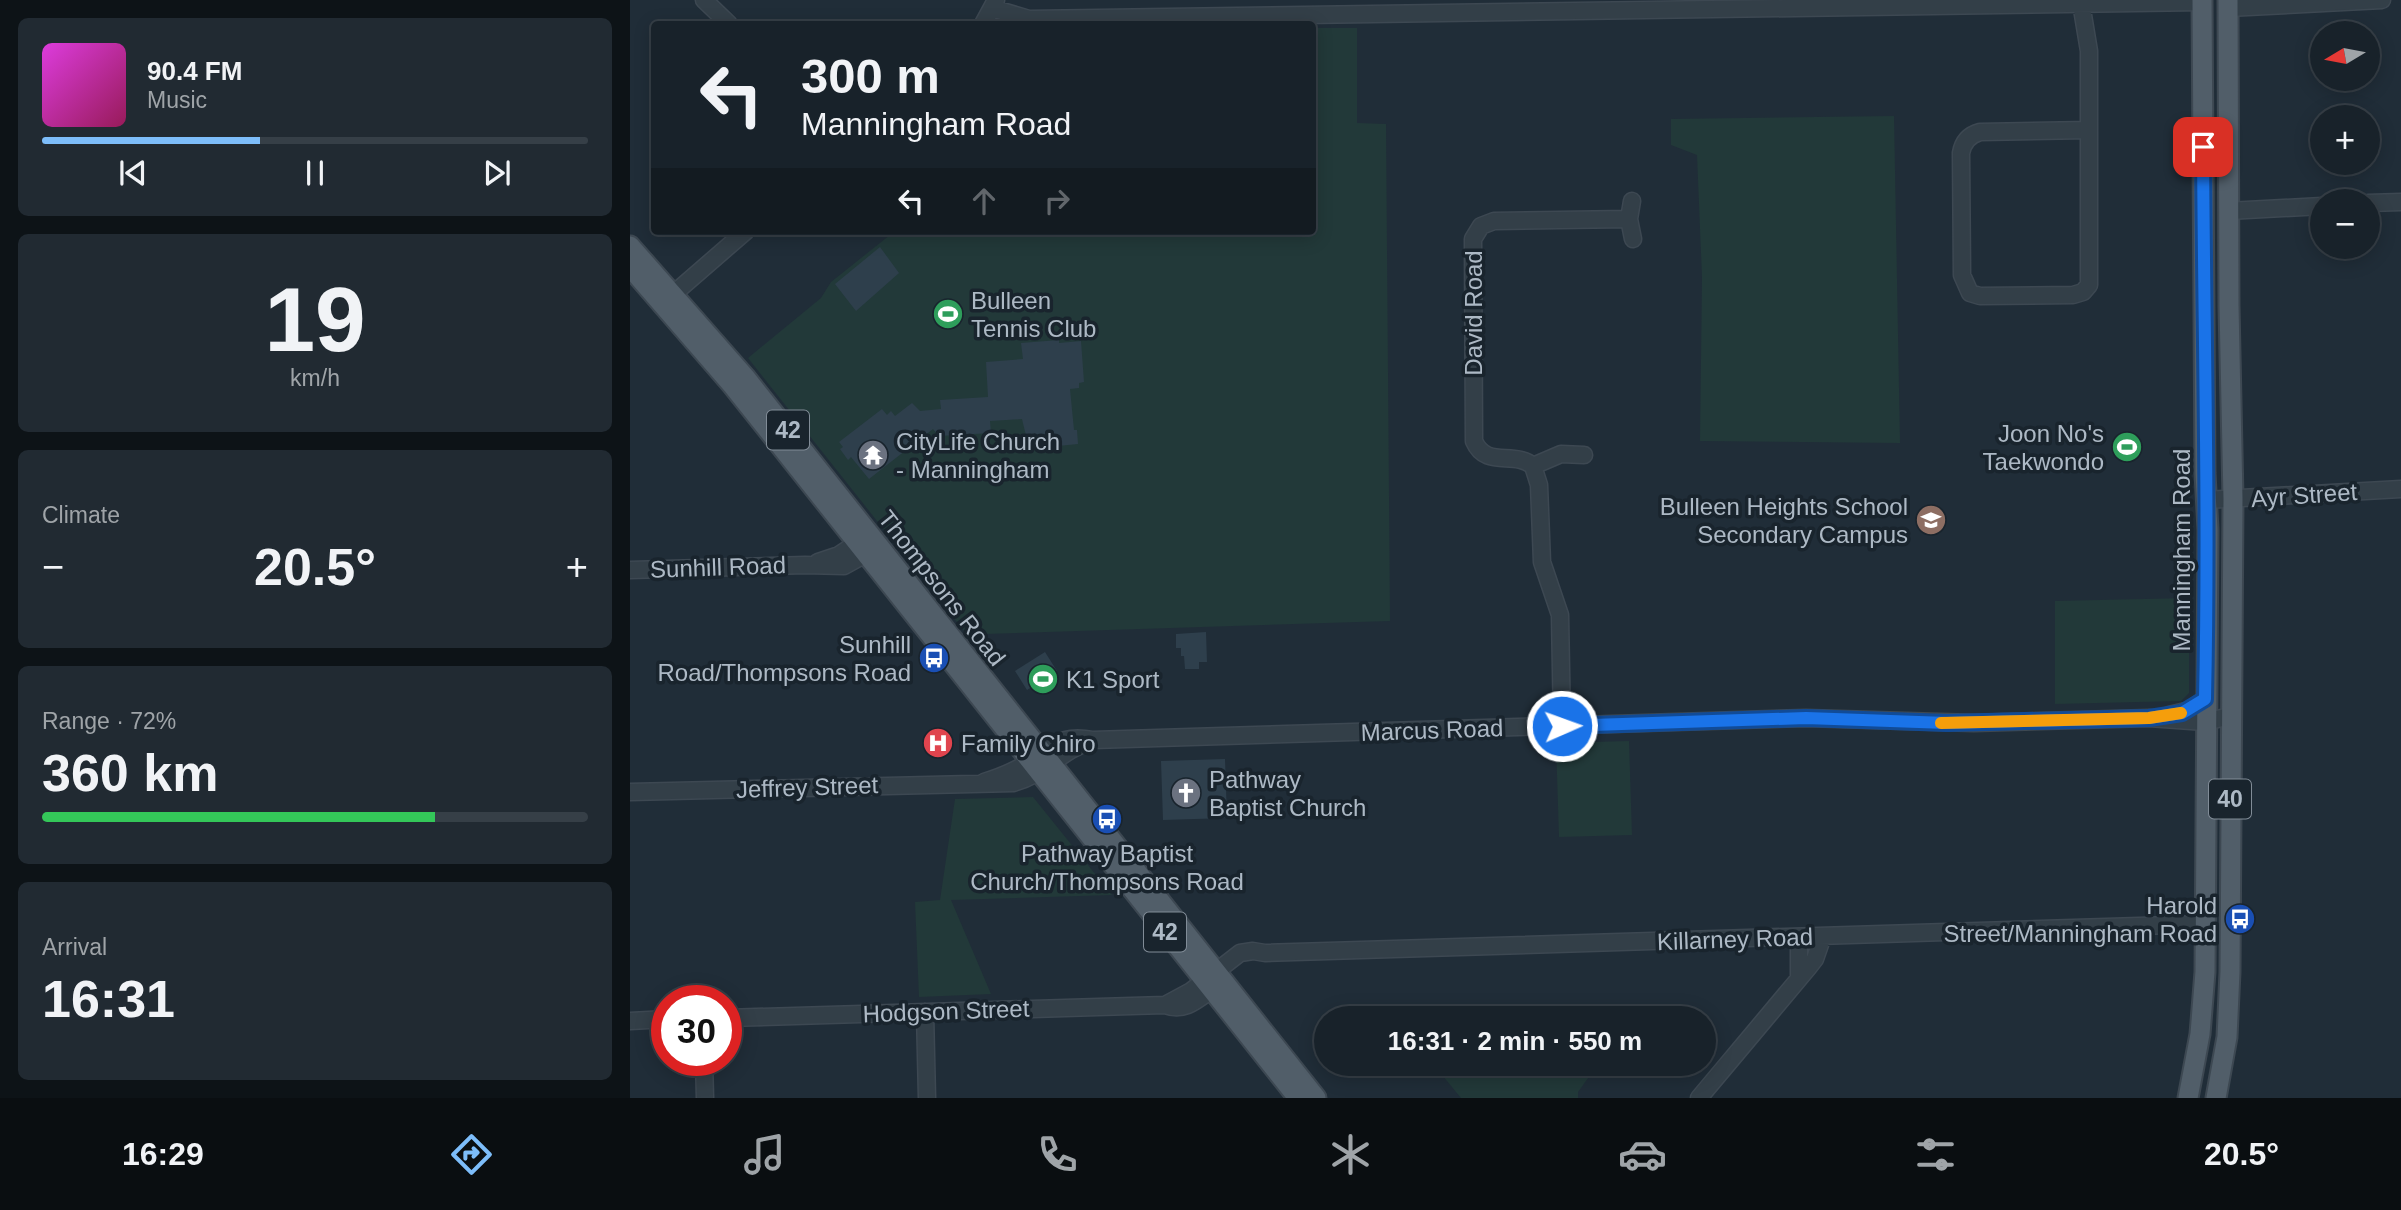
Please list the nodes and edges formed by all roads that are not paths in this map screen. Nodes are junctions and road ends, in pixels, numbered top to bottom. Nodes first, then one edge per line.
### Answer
1 (704, 0) edge
2 (2382, 0) edge
3 (2202, 1) edge
4 (1986, 2) edge
5 (997, 3) edge
6 (1766, 3) edge
7 (2081, 3) junction
8 (2100, 3) junction
9 (2228, 4) edge
10 (1546, 5) edge
11 (1317, 7) edge
12 (726, 21) edge
13 (985, 21) edge
14 (2090, 51) junction
15 (2089, 130) junction
16 (1632, 201) dead end
17 (2401, 202) edge
18 (2380, 203) edge
19 (2310, 207) edge
20 (2228, 211) junction
21 (1629, 219) junction
22 (741, 235) edge
23 (1633, 239) dead end
24 (630, 246) edge
25 (630, 267) edge
26 (638, 284) edge
27 (669, 298) junction
28 (1584, 455) dead end
29 (1533, 466) junction
30 (2401, 489) edge
31 (2233, 499) junction
32 (2206, 500) junction
33 (867, 545) junction
34 (630, 570) edge
35 (2205, 699) junction
36 (2230, 716) junction
37 (2149, 718) junction
38 (2205, 722) junction
39 (1562, 726) junction
40 (1041, 763) junction
41 (630, 792) edge
42 (2205, 923) junction
43 (1823, 936) junction
44 (1799, 937) junction
45 (1799, 976) junction
46 (1213, 981) junction
47 (925, 1012) junction
48 (742, 1018) edge
49 (651, 1020) edge
50 (630, 1021) edge
51 (704, 1076) edge
52 (705, 1098) edge
53 (927, 1098) edge
54 (1298, 1098) edge
55 (1316, 1098) edge
56 (1699, 1098) edge
57 (2188, 1098) edge
58 (2216, 1098) edge

1 - 12 street
2 - 9 street
3 - 8 street
3 - 32 main road, Manningham Road / 40
4 - 6 street
4 - 7 street
5 - 11 street
5 - 13 street
6 - 10 street
7 - 8 street
7 - 14 street
8 - 14 street
9 - 20 main road, Manningham Road / 40
10 - 11 street
14 - 15 street
15 - 15 street
16 - 21 street
17 - 18 street
19 - 20 street
20 - 31 main road, Manningham Road / 40
21 - 23 street
21 - 29 street, David Road
22 - 27 street
24 - 27 main road, Thompsons Road / 42
25 - 26 main road, Thompsons Road / 42
26 - 27 main road, Thompsons Road / 42
27 - 33 main road, Thompsons Road / 42
28 - 29 street
29 - 39 street
30 - 31 street, Ayr Street
31 - 32 street, Ayr Street
31 - 36 main road, Manningham Road / 40
32 - 35 main road, Manningham Road / 40
33 - 34 street, Sunhill Road
33 - 40 main road, Thompsons Road / 42
35 - 37 street, Marcus Road
35 - 38 main road, Manningham Road / 40
36 - 38 street, Marcus Road
36 - 58 main road, Manningham Road / 40
37 - 38 street, Marcus Road
37 - 39 street, Marcus Road
38 - 42 main road, Manningham Road / 40
39 - 40 street, Marcus Road
40 - 41 street, Jeffrey Street
40 - 46 main road, Thompsons Road / 42
42 - 43 street, Killarney Road
42 - 57 main road, Manningham Road / 40
43 - 44 street, Killarney Road
43 - 45 street
44 - 45 street
44 - 46 street, Killarney Road
45 - 56 street
46 - 47 street, Hodgson Street
46 - 54 main road, Thompsons Road / 42
46 - 55 main road, Thompsons Road / 42
47 - 48 street, Hodgson Street
47 - 53 street
49 - 50 street
51 - 52 street

